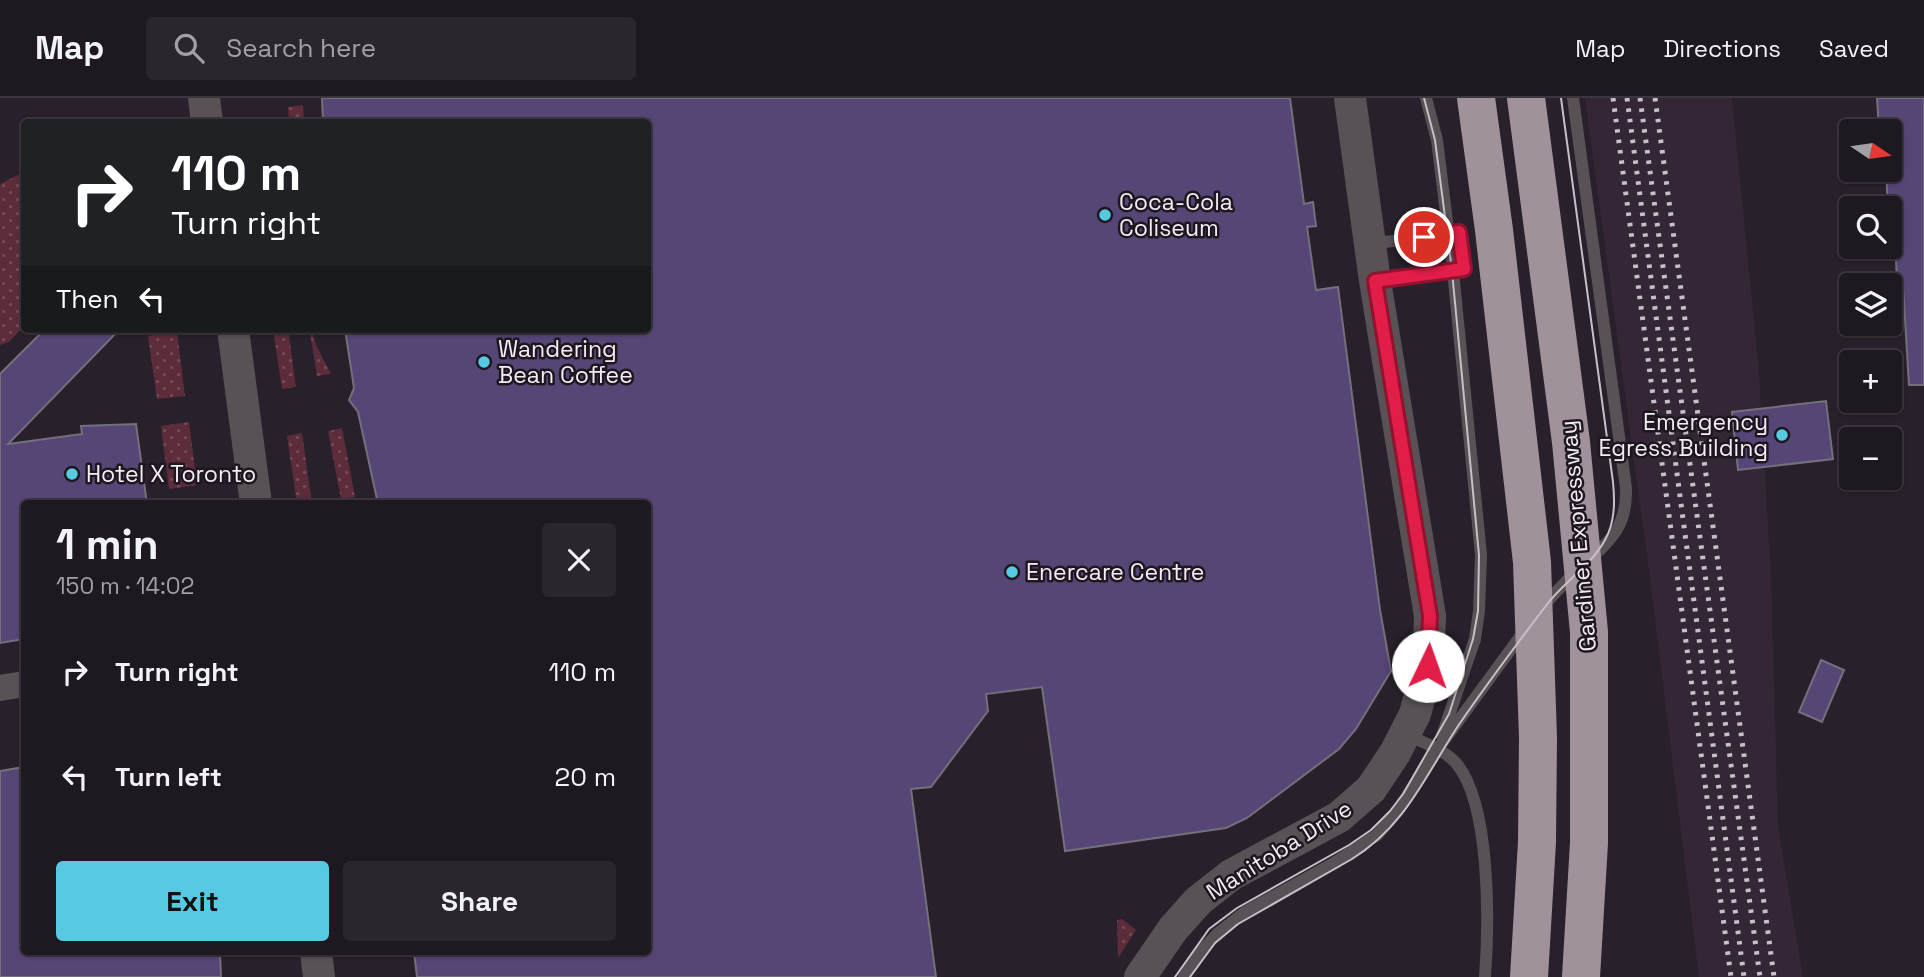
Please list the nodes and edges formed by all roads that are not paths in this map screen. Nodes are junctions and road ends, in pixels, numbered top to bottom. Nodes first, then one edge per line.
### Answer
1 (204, 98) edge
2 (1350, 98) edge
3 (1426, 98) edge
4 (1476, 98) edge
5 (1527, 98) edge
6 (1573, 98) edge
7 (207, 119) edge
8 (1449, 233) junction
9 (1370, 244) junction
10 (1453, 271) junction
11 (1375, 281) junction
12 (234, 333) edge
13 (255, 500) edge
14 (21, 684) edge
15 (0, 688) edge
16 (1405, 733) junction
17 (1437, 750) junction
18 (316, 955) edge
19 (319, 977) edge
20 (1140, 977) edge
21 (1184, 977) edge
22 (1485, 977) edge
23 (1529, 977) edge
24 (1581, 977) edge

1 - 7 street
2 - 9 street, Manitoba Drive
3 - 8 lane
4 - 23 highway, Gardiner Expressway
5 - 24 highway, Gardiner Expressway
6 - 17 lane
8 - 9 lane
8 - 10 lane
9 - 11 street, Manitoba Drive
10 - 11 lane
10 - 17 lane
11 - 16 street, Manitoba Drive
12 - 13 street
14 - 15 street
16 - 17 lane
16 - 20 street, Manitoba Drive
17 - 21 lane
17 - 22 lane
18 - 19 street

